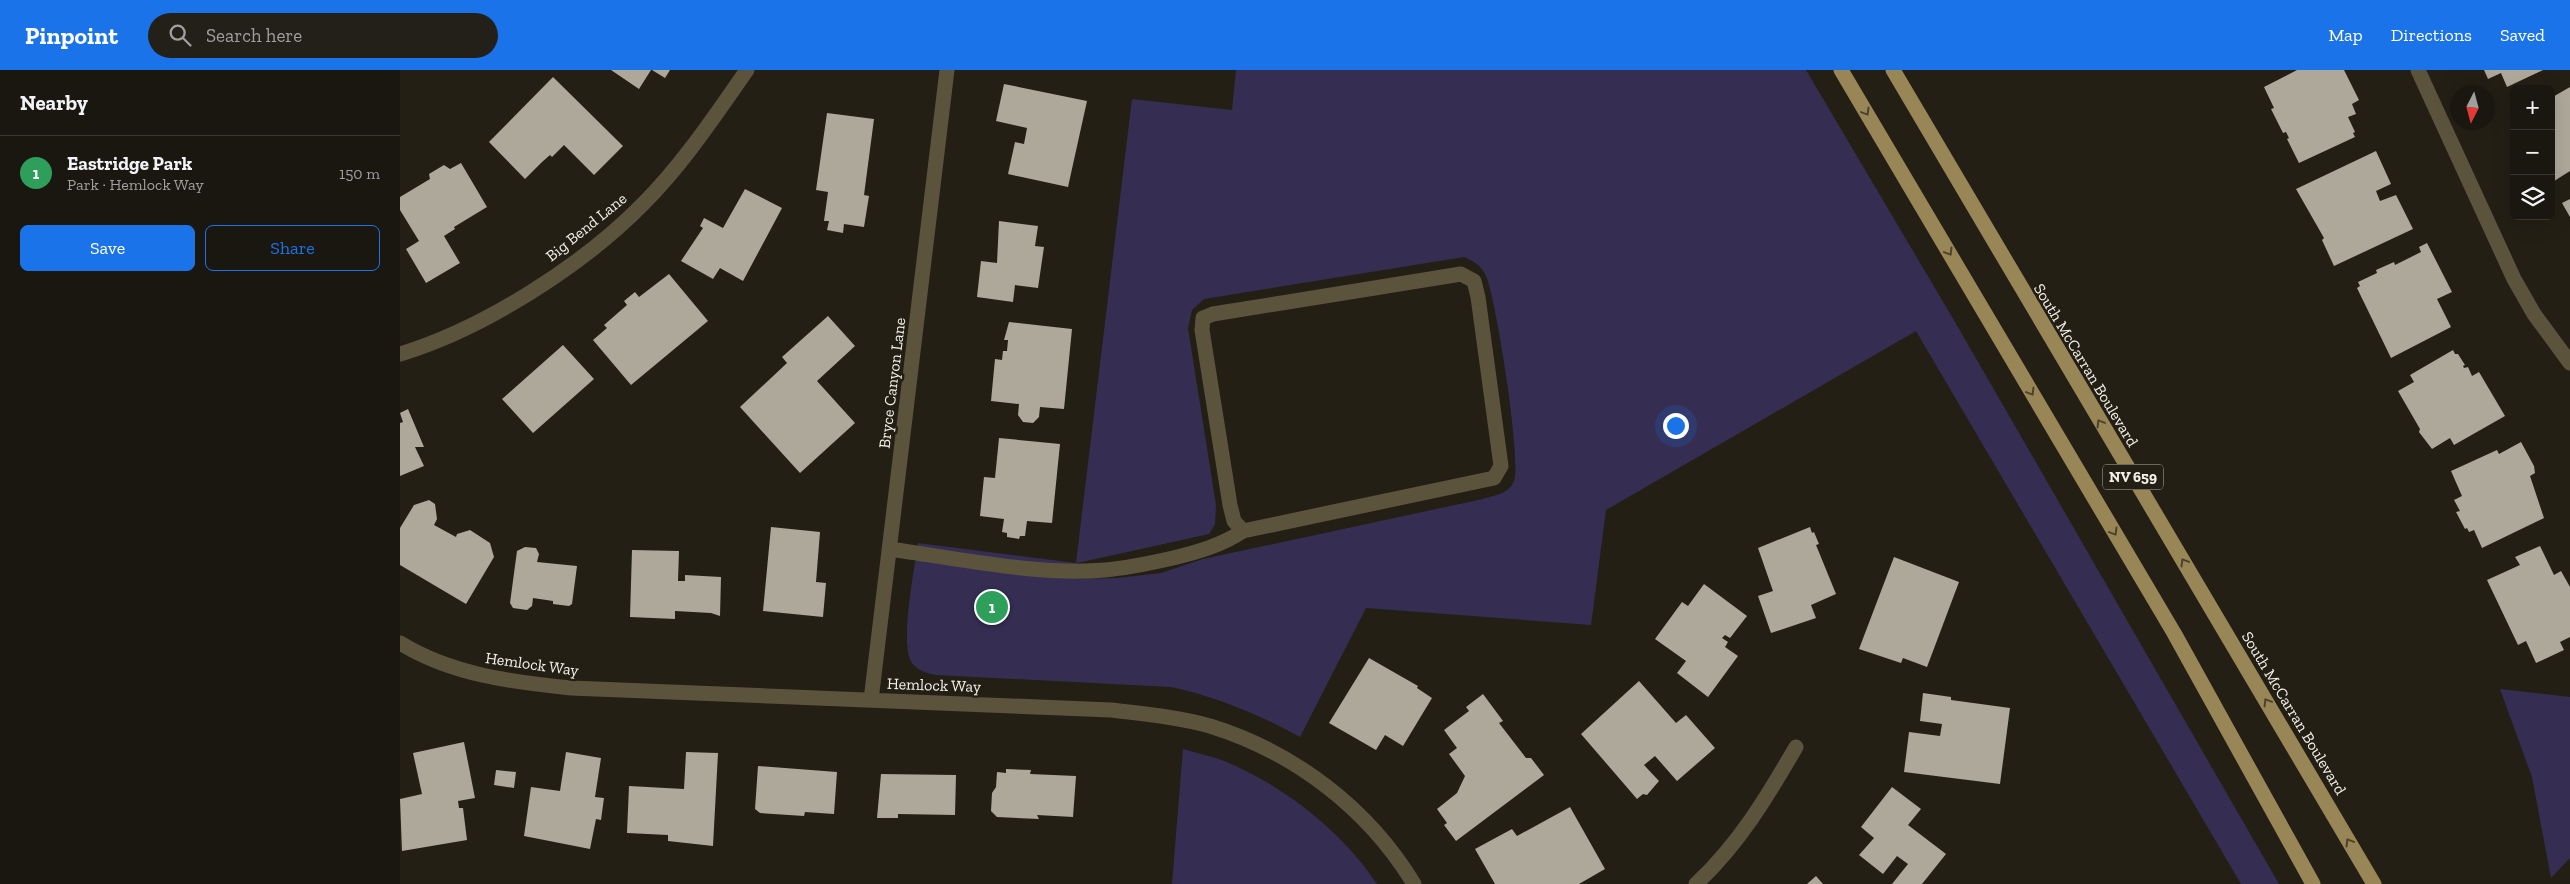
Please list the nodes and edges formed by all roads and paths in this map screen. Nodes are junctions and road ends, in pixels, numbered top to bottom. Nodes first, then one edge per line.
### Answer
1 (747, 70) edge
2 (947, 70) edge
3 (1841, 70) edge
4 (1893, 70) edge
5 (2418, 70) edge
6 (400, 354) edge
7 (2568, 356) edge
8 (1243, 530) junction
9 (889, 549) junction
10 (400, 643) edge
11 (871, 700) junction
12 (1796, 747) dead end
13 (1414, 884) edge
14 (1696, 884) edge
15 (2313, 884) edge
16 (2374, 884) edge

1 - 6 street, Big Bend Lane
2 - 9 street, Bryce Canyon Lane
3 -> 15 main road, NV 659
16 -> 4 main road, South McCarran Boulevard / NV 659
5 - 7 street
8 - 8 street
8 - 9 street
9 - 11 street, Bryce Canyon Lane
10 - 11 street, Hemlock Way
11 - 13 street, Hemlock Way
12 - 14 street

